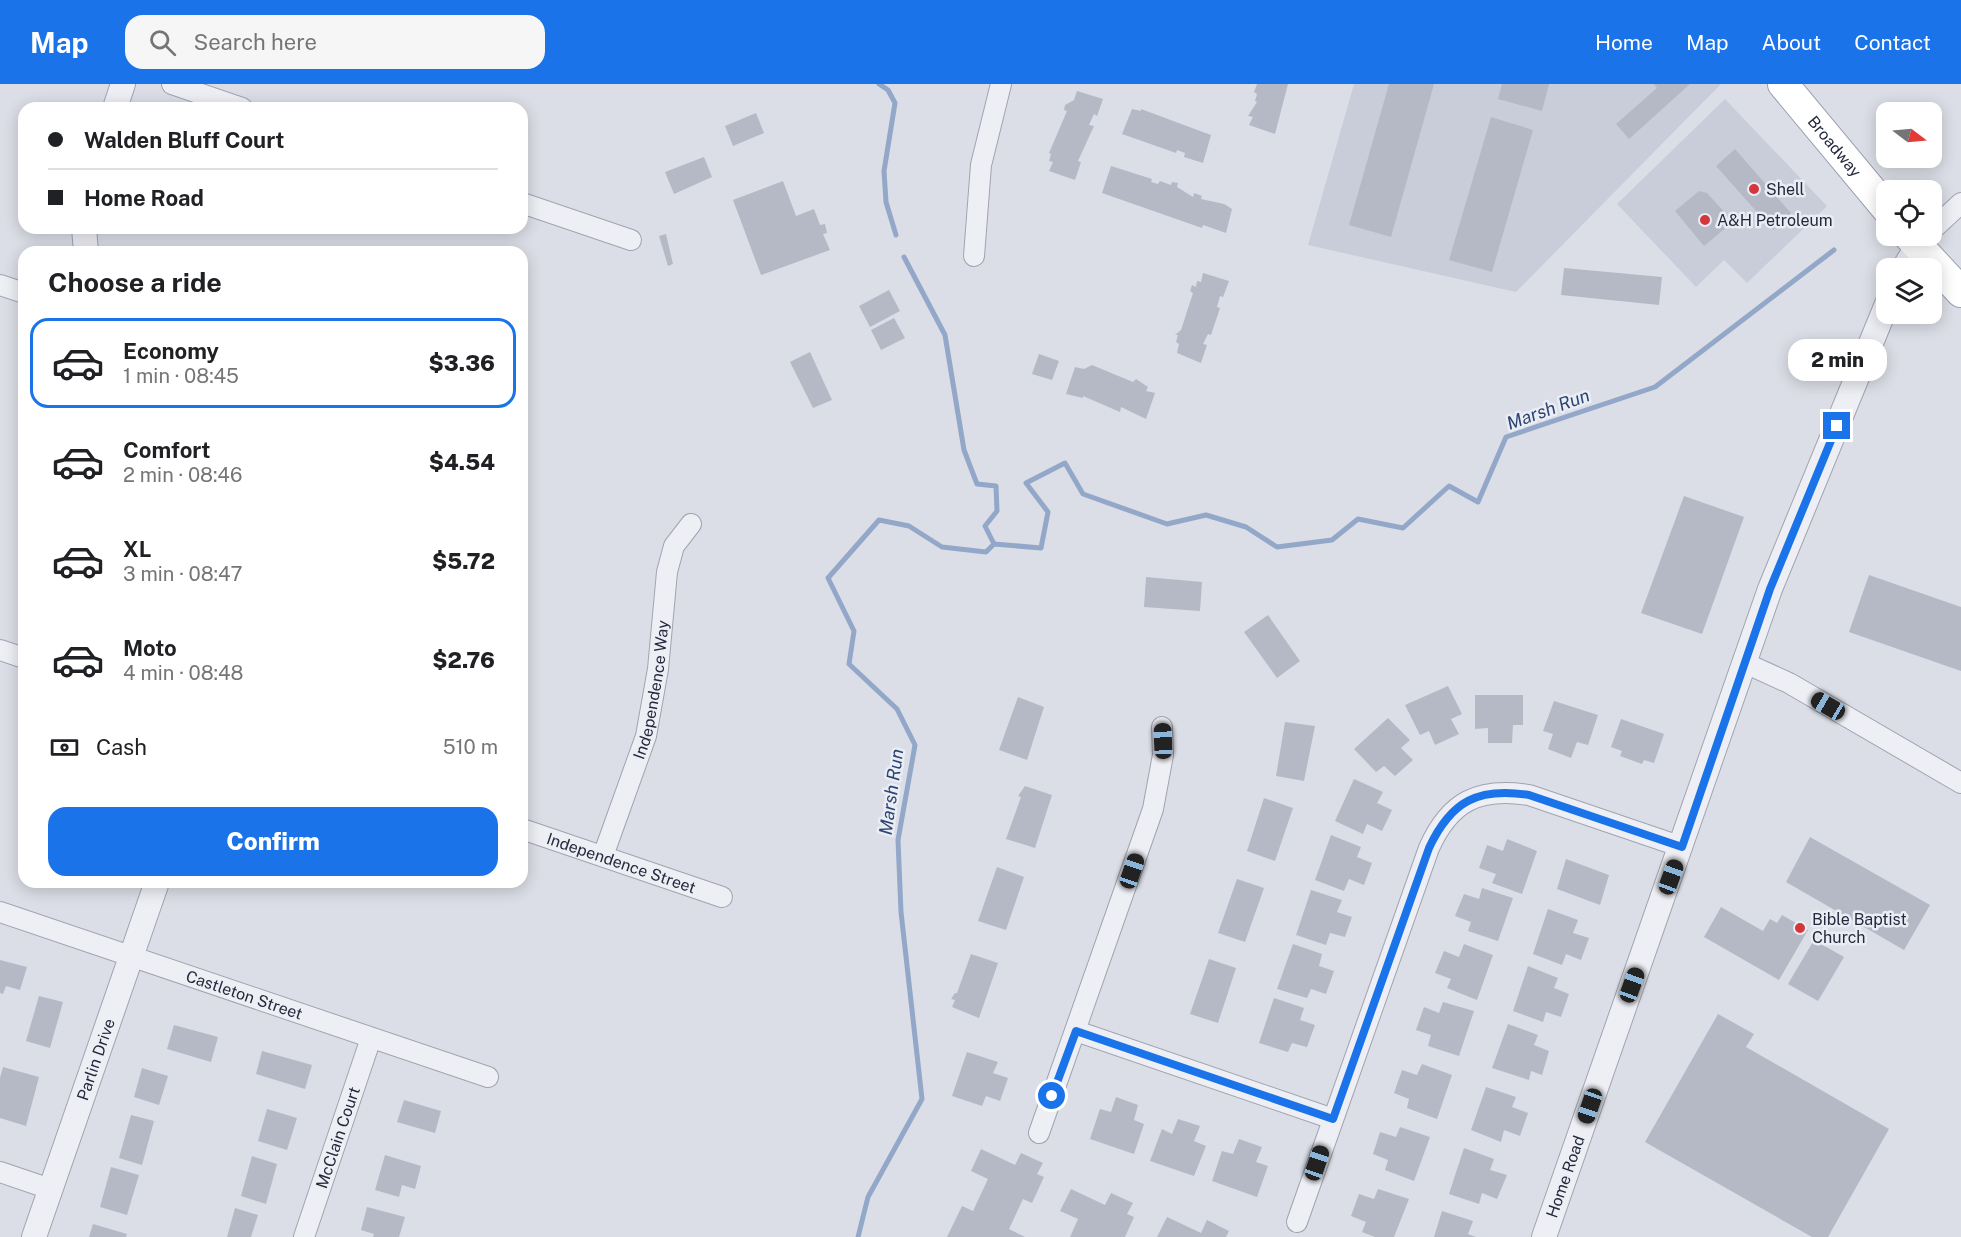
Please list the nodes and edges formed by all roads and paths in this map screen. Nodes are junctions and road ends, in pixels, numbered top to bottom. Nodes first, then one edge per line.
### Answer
1 (123, 84) edge
2 (172, 84) edge
3 (1001, 84) edge
4 (1783, 84) edge
5 (117, 102) edge
6 (224, 102) edge
7 (1876, 196) edge
8 (1961, 203) edge
9 (528, 205) edge
10 (1942, 221) edge
11 (631, 240) dead end
12 (1921, 246) edge
13 (974, 256) dead end
14 (0, 285) edge
15 (18, 291) edge
16 (1961, 292) edge
17 (1879, 324) edge
18 (691, 524) dead end
19 (0, 650) edge
20 (18, 656) edge
21 (1745, 663) junction
22 (1162, 727) dead end
23 (1961, 783) edge
24 (528, 831) edge
25 (1682, 847) junction
26 (603, 856) junction
27 (155, 888) edge
28 (722, 897) dead end
29 (0, 912) edge
30 (130, 957) junction
31 (1076, 1031) junction
32 (371, 1038) junction
33 (488, 1077) dead end
34 (1333, 1119) junction
35 (1039, 1133) dead end
36 (0, 1172) edge
37 (50, 1189) junction
38 (1297, 1222) dead end
39 (34, 1237) edge
40 (304, 1237) edge
41 (1544, 1237) edge

1 - 5 street
2 - 6 street
3 - 13 street
4 - 7 main road, Broadway
8 - 10 street
9 - 11 street
12 - 16 main road
14 - 15 street
17 - 21 street, Home Road
18 - 26 street, Independence Way
19 - 20 street
21 - 23 street
21 - 25 street, Home Road
22 - 31 street
24 - 26 street, Independence Street
25 - 34 street
25 - 41 street, Home Road
26 - 28 street, Independence Street
27 - 30 street, Parlin Drive
29 - 30 street, Castleton Street
30 - 32 street, Castleton Street
30 - 37 street, Parlin Drive
31 - 34 street
31 - 35 street
32 - 33 street, Castleton Street
32 - 40 street, McClain Court
34 - 38 street
36 - 37 street
37 - 39 street, Parlin Drive

